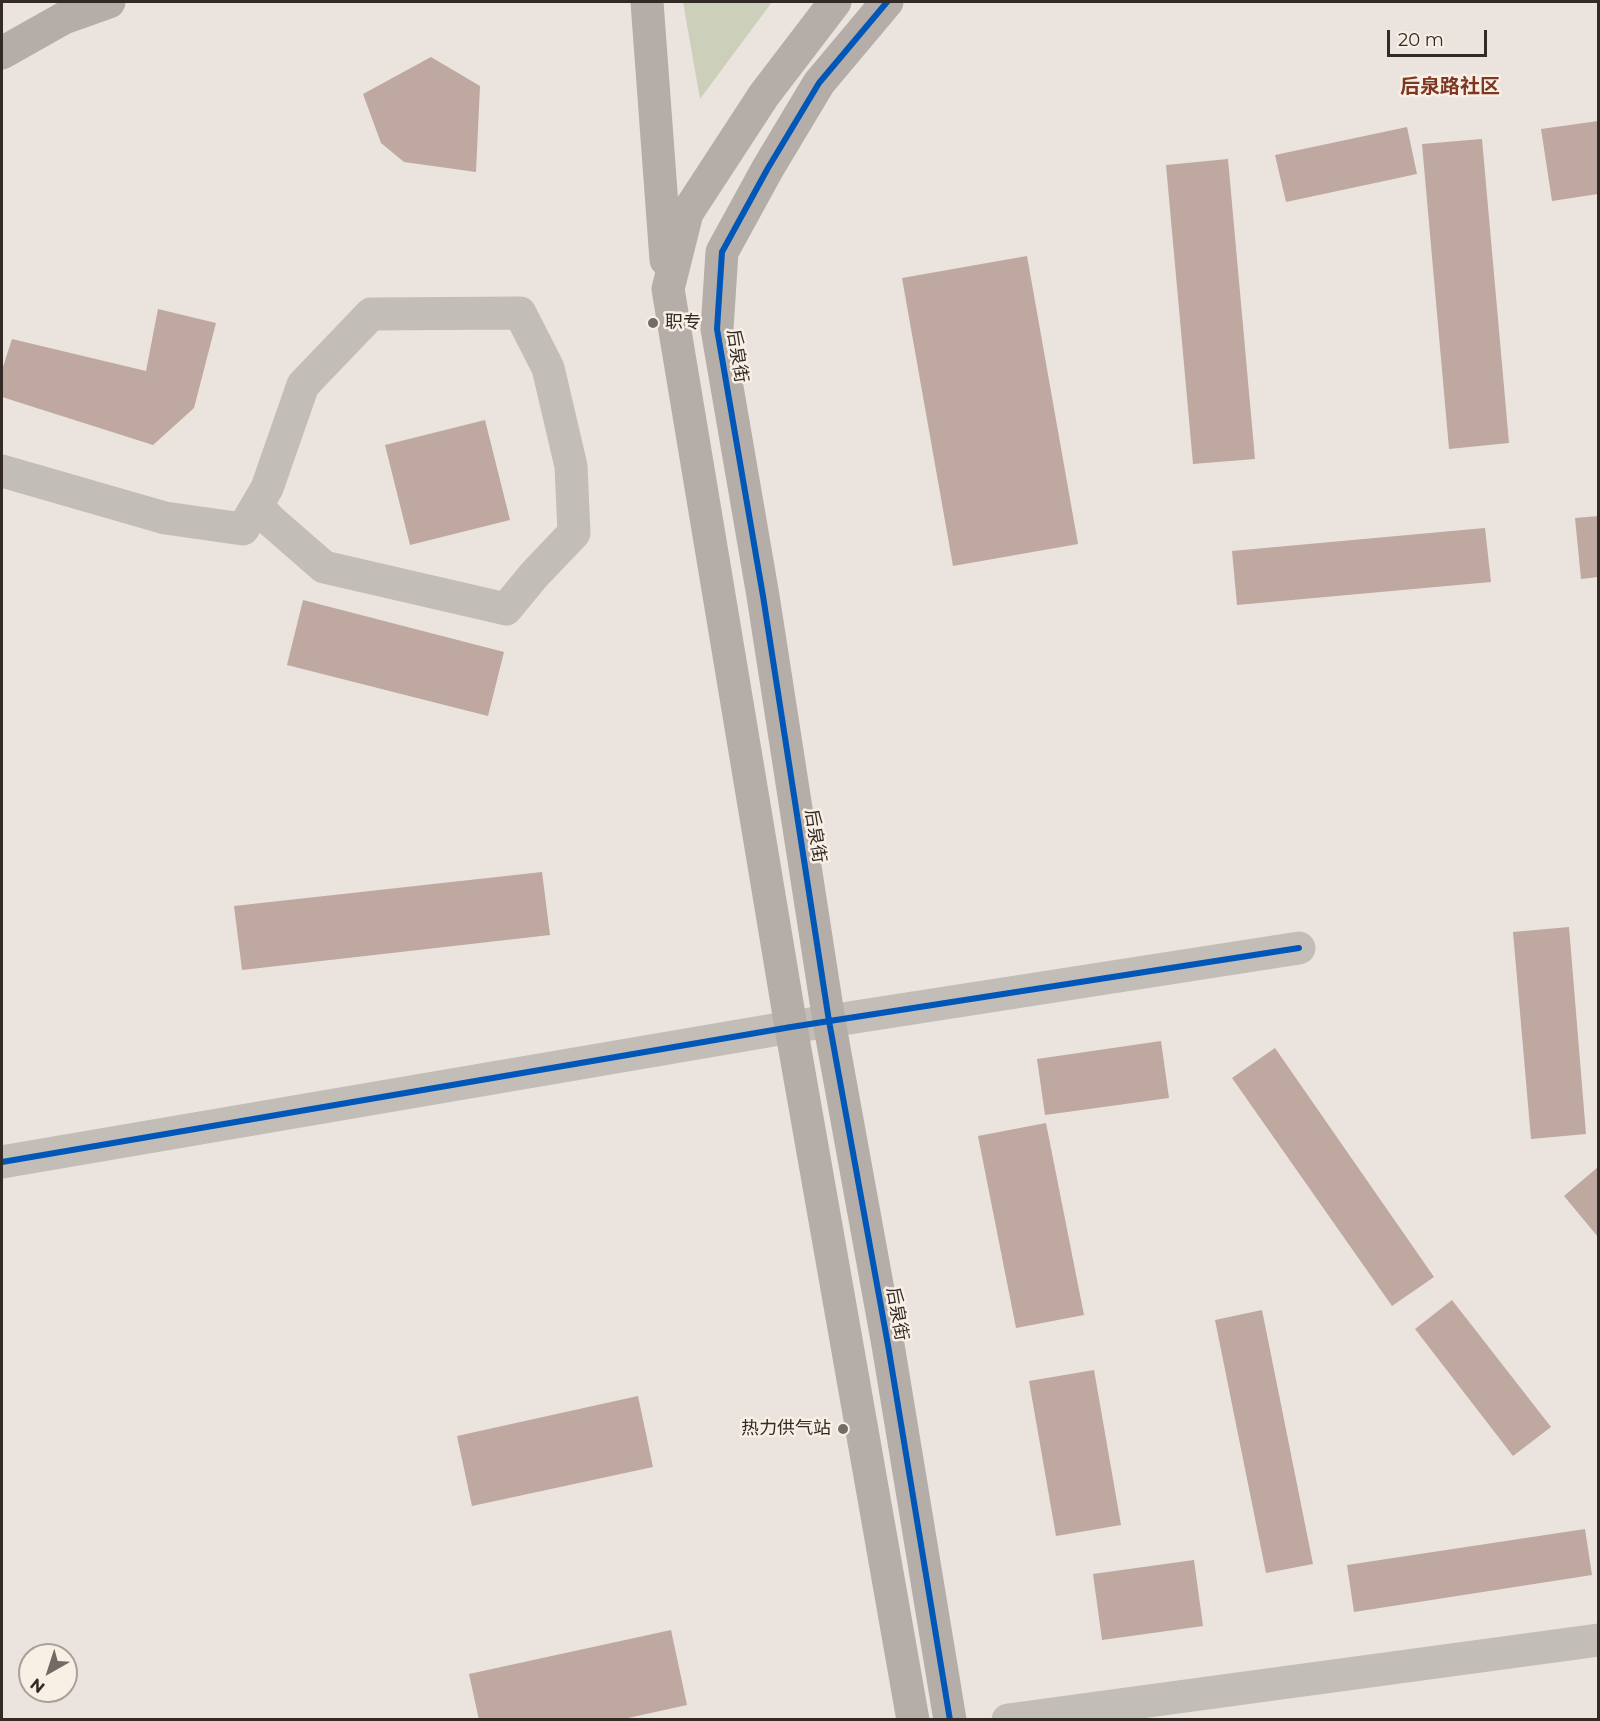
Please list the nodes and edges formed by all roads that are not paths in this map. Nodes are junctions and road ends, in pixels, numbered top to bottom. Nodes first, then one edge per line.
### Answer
1 (109, 2) edge
2 (647, 2) edge
3 (835, 2) edge
4 (887, 2) edge
5 (2, 53) edge
6 (668, 289) junction
7 (2, 471) edge
8 (257, 505) junction
9 (1299, 948) dead end
10 (830, 1021) junction
11 (791, 1027) junction
12 (2, 1162) edge
13 (1599, 1640) edge
14 (913, 1719) edge
15 (950, 1719) edge
16 (1008, 1719) edge

1 - 5 street
2 - 6 street
3 - 6 street
4 - 10 street, 后泉街
6 - 11 street
7 - 8 street
8 - 8 street
9 - 10 street
10 - 11 street
10 - 15 street, 后泉街
11 - 12 street
11 - 14 street
13 - 16 street

